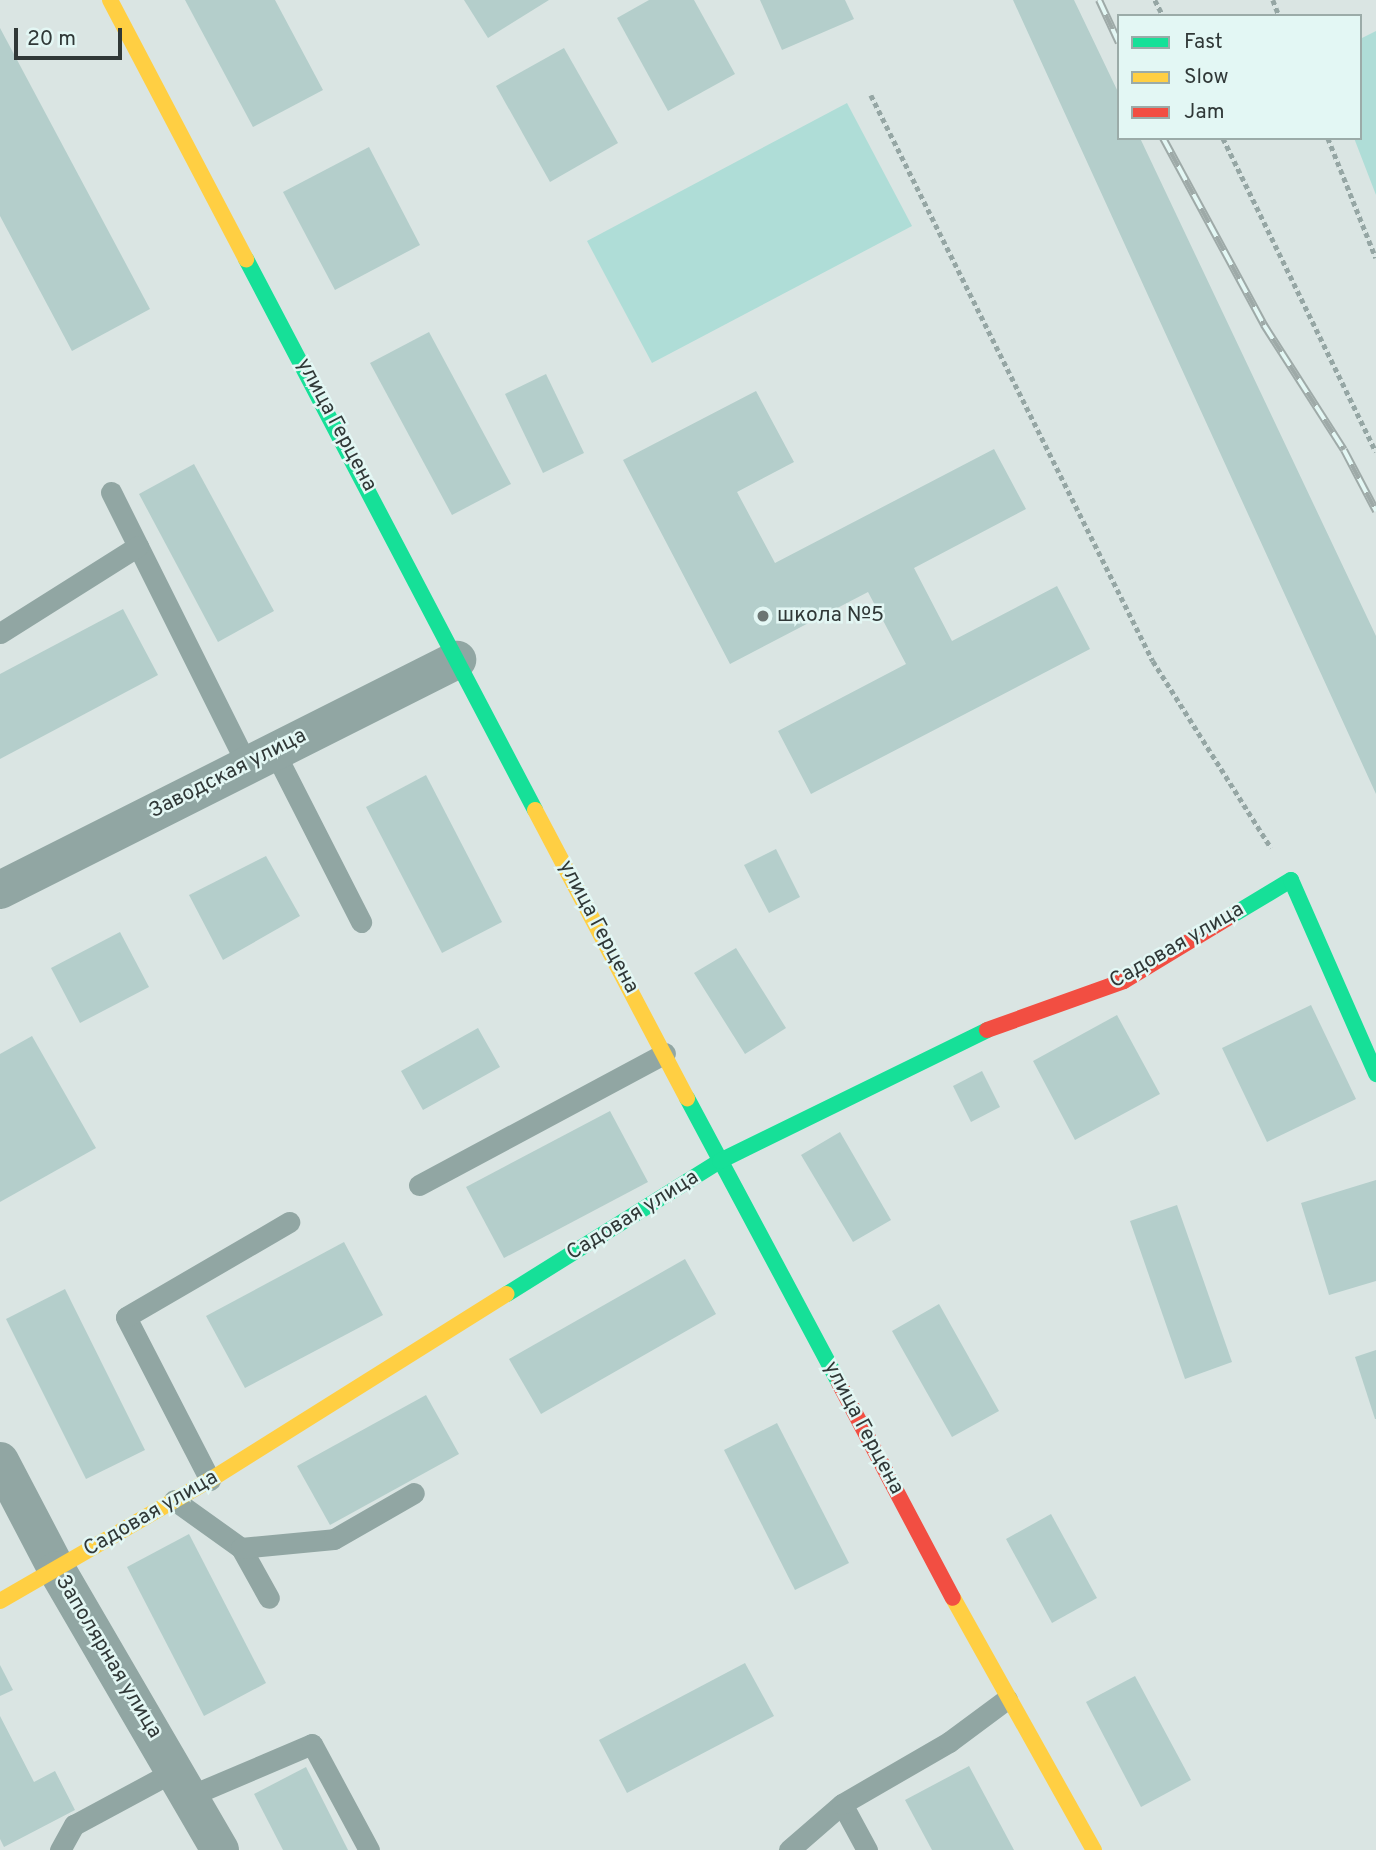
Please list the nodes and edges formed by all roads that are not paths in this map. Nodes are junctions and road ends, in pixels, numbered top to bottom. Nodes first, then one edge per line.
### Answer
1 (110, 0) edge
2 (111, 492) dead end
3 (138, 546) junction
4 (0, 633) edge
5 (457, 660) junction
6 (261, 758) junction
7 (0, 890) edge
8 (361, 922) dead end
9 (665, 1053) junction
10 (1376, 1074) edge
11 (720, 1161) junction
12 (419, 1185) dead end
13 (289, 1222) dead end
14 (0, 1461) edge
15 (210, 1480) junction
16 (414, 1493) dead end
17 (174, 1500) junction
18 (241, 1548) junction
19 (57, 1570) junction
20 (269, 1598) dead end
21 (0, 1601) edge
22 (1007, 1699) junction
23 (184, 1782) junction
24 (842, 1804) junction
25 (60, 1850) edge
26 (220, 1850) edge
27 (369, 1850) edge
28 (789, 1850) edge
29 (867, 1850) edge
30 (1094, 1850) edge

1 - 5 street, улица Герцена
2 - 3 lane
3 - 4 lane
3 - 6 lane
5 - 6 street, Заводская улица
5 - 9 street, улица Герцена
6 - 7 street, Заводская улица
6 - 8 lane
9 - 11 street, улица Герцена
9 - 12 lane
10 - 11 street, Садовая улица
11 - 15 street, Садовая улица
11 - 22 street, улица Герцена
13 - 15 lane
14 - 19 street, Заполярная улица
15 - 17 street, Садовая улица
16 - 18 lane
17 - 18 lane
17 - 19 street, Садовая улица
18 - 20 lane
19 - 21 street, Садовая улица
19 - 23 street, Заполярная улица
22 - 24 lane
22 - 30 street, улица Герцена
23 - 25 lane
23 - 26 street, Заполярная улица
23 - 27 lane
24 - 28 lane
24 - 29 lane

